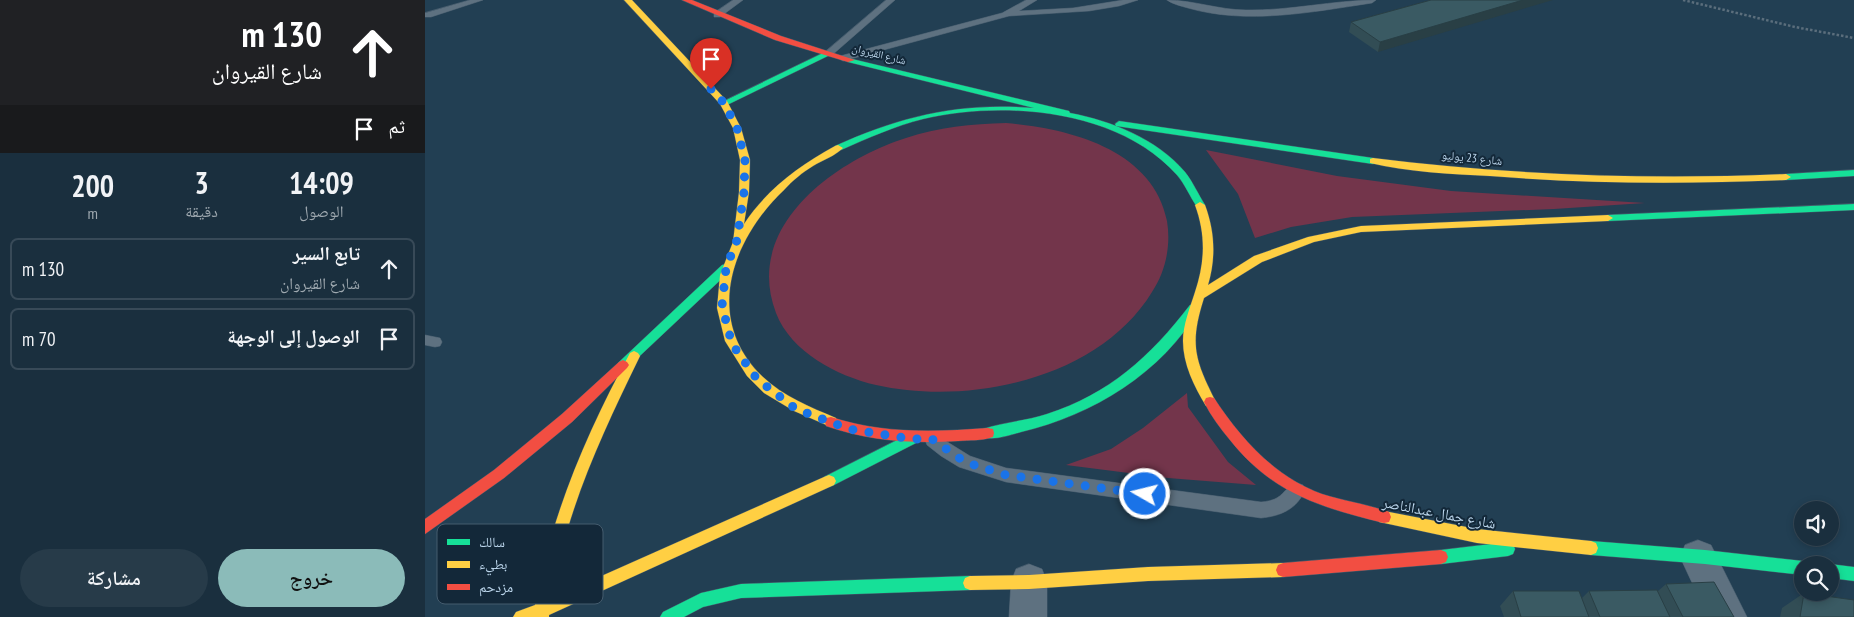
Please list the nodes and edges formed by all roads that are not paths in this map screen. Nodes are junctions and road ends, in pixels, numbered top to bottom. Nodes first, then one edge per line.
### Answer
1 (479, 0) edge
2 (628, 0) edge
3 (686, 0) edge
4 (739, 0) edge
5 (891, 0) edge
6 (1033, 0) edge
7 (1134, 0) edge
8 (1171, 0) edge
9 (1373, 0) edge
10 (428, 15) dead end
11 (717, 15) junction
12 (1005, 15) junction
13 (828, 54) junction
14 (843, 58) junction
15 (724, 103) junction
16 (1073, 115) junction
17 (1090, 120) junction
18 (1854, 173) edge
19 (1854, 207) edge
20 (737, 240) junction
21 (726, 268) junction
22 (1200, 296) junction
23 (1194, 308) junction
24 (634, 356) junction
25 (911, 439) junction
26 (932, 439) junction
27 (1297, 490) junction
28 (559, 524) edge
29 (425, 527) edge
30 (1541, 545) junction
31 (1698, 557) junction
32 (1794, 567) edge
33 (1839, 572) edge
34 (1854, 574) edge
35 (1029, 582) junction
36 (603, 586) edge
37 (563, 604) edge
38 (541, 614) edge
39 (521, 617) edge
40 (668, 617) edge
41 (1028, 617) edge
42 (1728, 617) edge

1 - 10 lane
2 - 15 main road
3 - 11 main road, شارع القيروان
4 - 11 lane
5 - 13 lane
6 - 12 lane
7 - 12 lane
8 - 9 lane
11 - 13 main road, شارع القيروان
12 - 14 lane
13 - 14 main road, شارع القيروان
13 - 15 main road
14 - 16 main road, شارع القيروان
15 - 20 main road
16 - 17 main road
16 - 20 main road
17 - 18 main road, شارع 23 يوليو
17 - 22 main road
19 - 22 main road
20 - 21 main road
21 - 24 main road
21 - 25 main road
22 - 23 main road
23 - 26 main road
23 - 27 main road, شارع جمال عبدالناصر
24 - 28 main road
24 - 29 main road
25 - 26 main road
25 - 36 main road
26 - 27 lane
27 - 30 main road, شارع جمال عبدالناصر
30 - 31 main road, شارع جمال عبدالناصر
30 - 35 main road
31 - 32 main road, شارع جمال عبدالناصر
31 - 42 street
33 - 34 main road
35 - 40 main road
35 - 41 street
37 - 38 main road
38 - 39 main road

